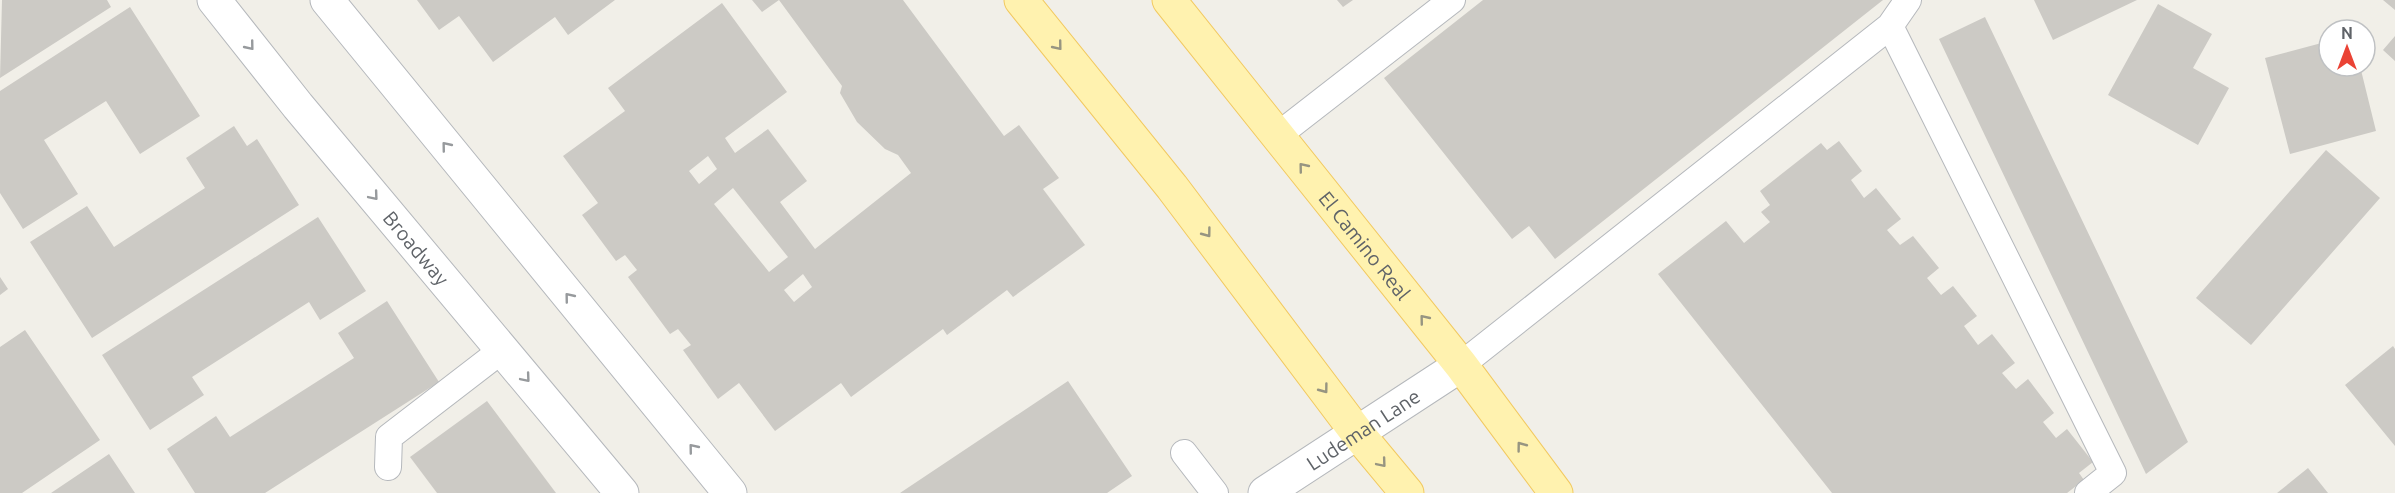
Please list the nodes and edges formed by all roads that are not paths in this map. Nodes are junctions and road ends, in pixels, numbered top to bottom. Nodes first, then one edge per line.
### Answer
1 (214, 0) edge
2 (327, 0) edge
3 (1021, 0) edge
4 (1169, 0) edge
5 (1452, 0) edge
6 (1908, 0) edge
7 (1890, 26) junction
8 (1277, 136) junction
9 (502, 350) junction
10 (1461, 365) junction
11 (1358, 434) junction
12 (1184, 453) dead end
13 (388, 467) dead end
14 (622, 493) edge
15 (730, 493) edge
16 (1215, 493) edge
17 (1265, 493) edge
18 (1407, 493) edge
19 (1556, 493) edge
20 (2088, 493) edge

1 -> 9 street, Broadway
15 -> 2 street
3 -> 11 main road
4 - 8 main road, El Camino Real
5 - 8 lane
6 - 7 lane
7 - 10 lane
7 - 20 lane
10 -> 8 main road, El Camino Real
9 - 13 lane
9 -> 14 street, Broadway
10 - 11 street, Ludeman Lane
19 -> 10 main road, El Camino Real
11 - 17 street, Ludeman Lane
11 -> 18 main road
12 - 16 lane

